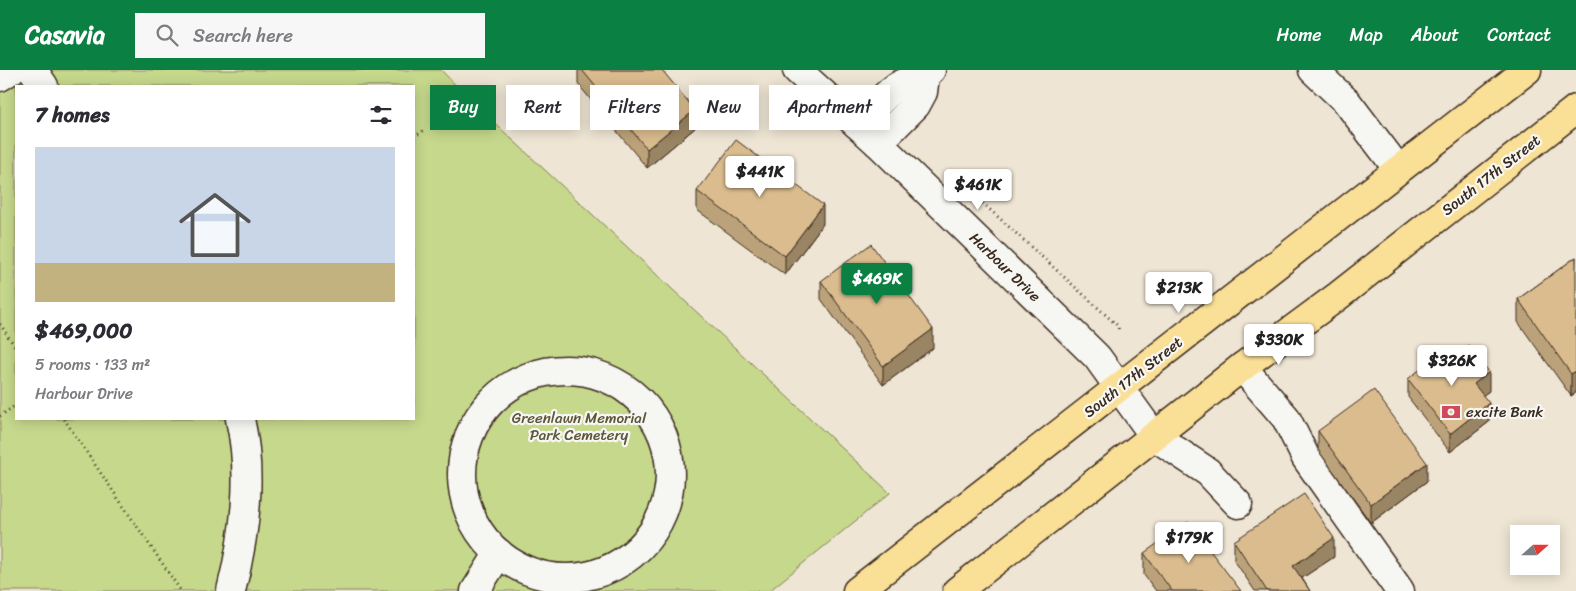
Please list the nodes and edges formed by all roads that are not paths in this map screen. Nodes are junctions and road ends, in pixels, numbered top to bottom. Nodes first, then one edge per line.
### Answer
1 (11, 70) edge
2 (34, 70) edge
3 (797, 70) edge
4 (1313, 70) edge
5 (1526, 70) edge
6 (928, 73) edge
7 (0, 77) edge
8 (43, 85) edge
9 (814, 85) edge
10 (890, 93) edge
11 (1576, 109) edge
12 (864, 130) edge
13 (878, 143) junction
14 (1398, 169) junction
15 (1242, 367) junction
16 (1120, 387) junction
17 (240, 420) edge
18 (1154, 436) junction
19 (1238, 504) dead end
20 (499, 553) junction
21 (231, 591) edge
22 (475, 591) edge
23 (857, 591) edge
24 (957, 591) edge
25 (1400, 591) edge

1 - 7 street
2 - 8 street
3 - 9 street, Harbour Drive
4 - 14 street
5 - 14 main road, South 17th Street
6 - 10 street
6 - 13 street
11 - 15 main road, South 17th Street
12 - 13 street, Harbour Drive
13 - 16 street, Harbour Drive
14 - 16 main road, South 17th Street
15 - 18 main road, South 17th Street
15 - 25 street
16 - 18 street, Harbour Drive
16 - 23 main road, South 17th Street
17 - 21 street
18 - 19 street
18 - 24 main road, South 17th Street
20 - 20 street
20 - 22 street

